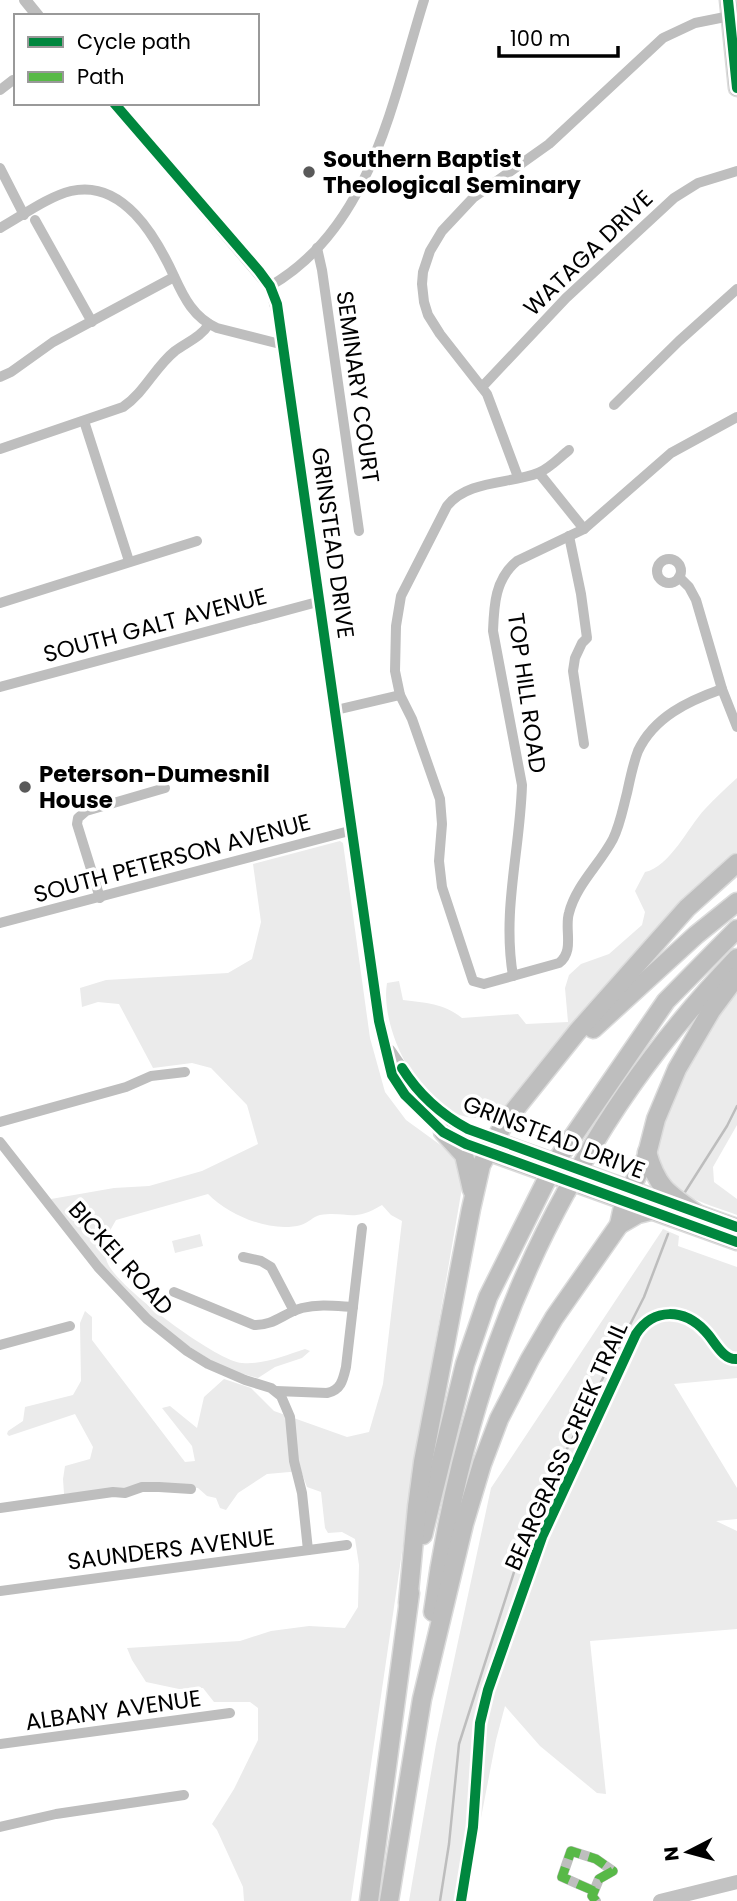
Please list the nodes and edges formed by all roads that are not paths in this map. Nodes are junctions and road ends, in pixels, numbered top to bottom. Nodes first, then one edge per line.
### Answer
1 (25, 0) edge
2 (424, 0) edge
3 (729, 8) edge
4 (36, 14) edge
5 (13, 80) dead end
6 (737, 88) edge
7 (0, 90) edge
8 (116, 105) edge
9 (0, 168) edge
10 (737, 171) edge
11 (24, 215) junction
12 (34, 220) dead end
13 (0, 228) edge
14 (317, 248) junction
15 (174, 277) junction
16 (270, 286) junction
17 (737, 289) edge
18 (92, 322) junction
19 (209, 324) junction
20 (284, 345) junction
21 (0, 377) edge
22 (482, 387) junction
23 (614, 405) dead end
24 (737, 417) edge
25 (84, 421) junction
26 (0, 449) edge
27 (569, 450) dead end
28 (539, 473) junction
29 (518, 477) junction
30 (584, 529) junction
31 (359, 531) dead end
32 (569, 536) junction
33 (197, 541) dead end
34 (129, 561) junction
35 (679, 577) dead end
36 (321, 601) junction
37 (0, 603) edge
38 (0, 687) edge
39 (722, 689) junction
40 (400, 695) junction
41 (336, 710) junction
42 (737, 727) edge
43 (584, 744) dead end
44 (166, 789) dead end
45 (353, 830) junction
46 (737, 863) edge
47 (100, 898) junction
48 (737, 902) edge
49 (0, 923) edge
50 (737, 929) edge
51 (737, 958) edge
52 (513, 976) junction
53 (737, 976) edge
54 (386, 1044) junction
55 (552, 1065) junction
56 (185, 1072) dead end
57 (0, 1122) edge
58 (443, 1132) junction
59 (0, 1142) edge
60 (490, 1146) junction
61 (647, 1152) junction
62 (627, 1195) junction
63 (473, 1197) junction
64 (650, 1211) junction
65 (695, 1213) junction
66 (620, 1225) junction
67 (737, 1227) edge
68 (362, 1228) dead end
69 (737, 1242) edge
70 (243, 1257) dead end
71 (174, 1292) dead end
72 (353, 1307) junction
73 (294, 1311) junction
74 (70, 1326) dead end
75 (0, 1345) edge
76 (276, 1391) junction
77 (191, 1489) dead end
78 (0, 1508) edge
79 (347, 1545) dead end
80 (308, 1550) junction
81 (0, 1591) edge
82 (408, 1603) junction
83 (422, 1699) junction
84 (230, 1713) dead end
85 (0, 1744) edge
86 (184, 1795) dead end
87 (0, 1827) edge
88 (737, 1882) edge
89 (595, 1896) edge
90 (369, 1901) edge
91 (389, 1901) edge
92 (660, 1901) edge

1 - 4 street
2 - 14 street
3 - 6 main road
3 - 22 street
5 - 7 street
8 - 16 street, GRINSTEAD DRIVE
9 - 11 street
10 - 22 street, WATAGA DRIVE
11 - 13 street
11 - 15 street
12 - 18 street
14 - 16 street
14 - 31 street, SEMINARY COURT
15 - 18 street
15 - 19 street
16 - 20 street, GRINSTEAD DRIVE
17 - 23 street
18 - 21 street
19 - 20 street
19 - 25 street
20 - 36 street, GRINSTEAD DRIVE
22 - 29 street
24 - 30 street, TOP HILL ROAD
25 - 26 street
25 - 34 street
27 - 28 street
28 - 29 street
28 - 30 street
29 - 40 street
30 - 32 street, TOP HILL ROAD
32 - 43 street
32 - 52 street, TOP HILL ROAD
33 - 34 street
34 - 37 street
35 - 39 street
36 - 38 street, SOUTH GALT AVENUE
36 - 41 street, GRINSTEAD DRIVE
39 - 42 street
39 - 52 street
40 - 41 street
40 - 52 street
41 - 45 street, GRINSTEAD DRIVE
44 - 47 street
45 - 47 street, SOUTH PETERSON AVENUE
45 - 54 street, GRINSTEAD DRIVE
46 - 55 highway
47 - 49 street, SOUTH PETERSON AVENUE
48 - 55 highway
50 - 82 highway, bridge
51 - 83 highway, bridge
53 - 61 highway
54 - 58 street, GRINSTEAD DRIVE
54 - 60 street, GRINSTEAD DRIVE
55 - 60 highway
56 - 57 street
58 - 60 street, GRINSTEAD DRIVE
58 - 63 highway
59 - 76 street, BICKEL ROAD
60 - 62 main road, GRINSTEAD DRIVE
60 - 63 highway
61 - 62 highway
61 - 65 highway
62 - 64 main road, GRINSTEAD DRIVE
62 - 65 main road, GRINSTEAD DRIVE
62 - 66 highway
63 - 82 highway
64 - 66 highway
64 - 69 main road, GRINSTEAD DRIVE
65 - 67 main road, GRINSTEAD DRIVE
66 - 83 highway
68 - 72 street
70 - 73 street
71 - 73 street
72 - 73 street
72 - 76 street, BICKEL ROAD
74 - 75 street
76 - 80 street
77 - 78 street
79 - 80 street, SAUNDERS AVENUE
80 - 81 street, SAUNDERS AVENUE
82 - 90 highway
83 - 91 highway
84 - 85 street, ALBANY AVENUE
86 - 87 street
88 - 92 main road
89 - 89 street

